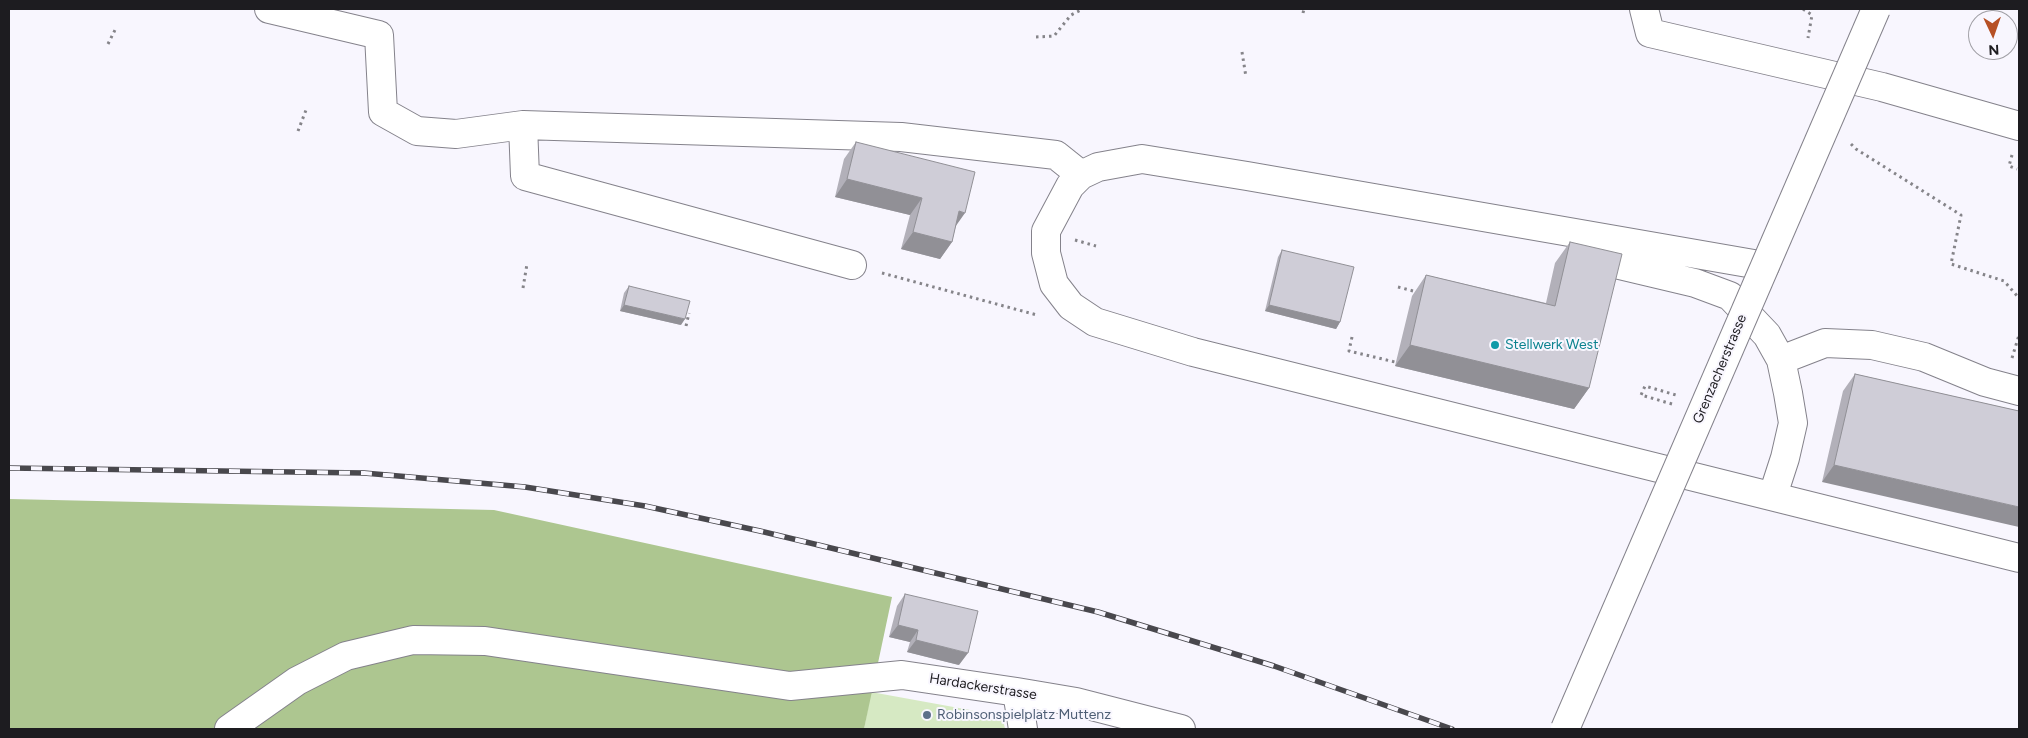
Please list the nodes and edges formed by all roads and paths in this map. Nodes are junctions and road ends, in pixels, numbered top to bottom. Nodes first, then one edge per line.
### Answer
1 (269, 9) edge
2 (1083, 9) edge
3 (1644, 9) edge
4 (1876, 9) edge
5 (115, 30) dead end
6 (1036, 37) dead end
7 (108, 44) dead end
8 (1242, 52) dead end
9 (1246, 77) dead end
10 (306, 110) dead end
11 (523, 125) junction
12 (298, 131) dead end
13 (2016, 139) edge
14 (2016, 169) dead end
15 (1081, 175) junction
16 (1961, 215) dead end
17 (1598, 260) edge
18 (527, 264) dead end
19 (852, 265) joint
20 (1765, 266) junction
21 (1398, 287) dead end
22 (523, 288) dead end
23 (1421, 293) edge
24 (2019, 298) edge
25 (689, 313) edge
26 (1046, 316) dead end
27 (686, 326) edge
28 (1352, 337) dead end
29 (1781, 360) junction
30 (1395, 362) dead end
31 (2019, 391) edge
32 (1705, 404) junction
33 (1676, 406) dead end
34 (1773, 496) junction
35 (2019, 558) edge
36 (1017, 692) junction
37 (229, 729) edge
38 (1023, 729) edge
39 (1181, 729) edge
40 (1565, 729) edge

1 - 11 street
2 - 6 path
3 - 13 street
4 - 20 street, Grenzacherstrasse, bridge
5 - 7 path
8 - 9 path
10 - 12 path
11 - 15 street
11 - 19 street
13 - 14 path
15 - 20 street
15 - 34 street
16 - 24 path
17 - 29 street
18 - 22 path
19 - 26 path
20 - 32 street, Grenzacherstrasse, bridge
21 - 23 path
25 - 27 path
28 - 30 path
29 - 31 street
29 - 34 street
32 - 33 path
32 - 40 street, Grenzacherstrasse, bridge
34 - 35 street
36 - 37 street, Hardackerstrasse
36 - 38 street
36 - 39 street, Hardackerstrasse

